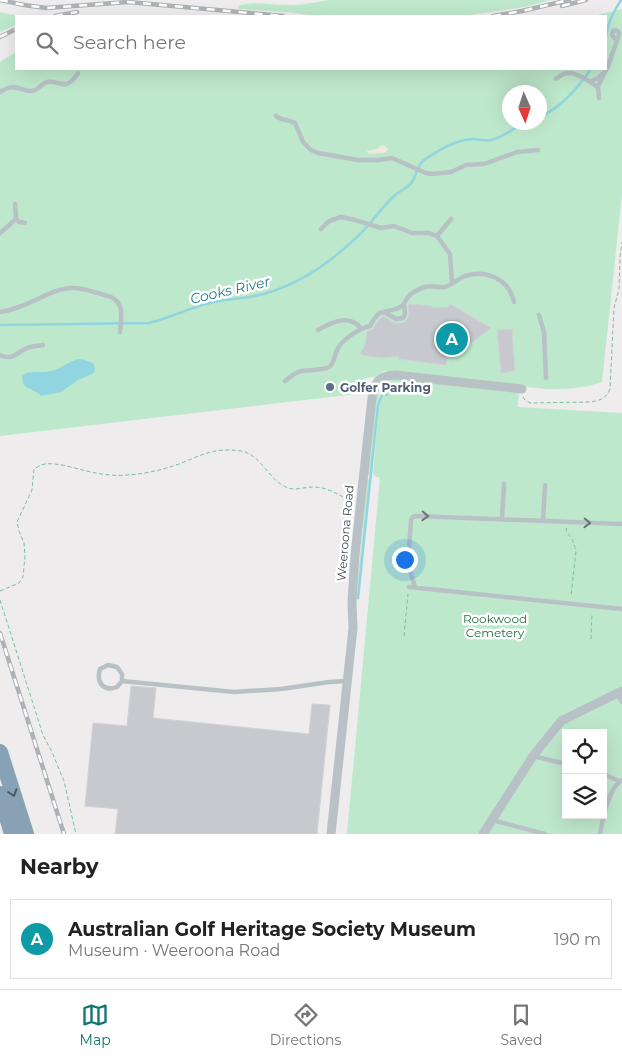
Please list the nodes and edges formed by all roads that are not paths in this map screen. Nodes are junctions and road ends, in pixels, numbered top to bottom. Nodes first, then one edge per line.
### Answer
1 (617, 41) dead end
2 (607, 67) edge
3 (606, 70) joint
4 (78, 74) dead end
5 (556, 79) dead end
6 (589, 81) junction
7 (598, 88) junction
8 (0, 92) edge
9 (599, 98) dead end
10 (276, 116) dead end
11 (538, 150) dead end
12 (15, 204) dead end
13 (16, 219) junction
14 (451, 219) dead end
15 (25, 223) dead end
16 (321, 229) dead end
17 (0, 233) edge
18 (437, 236) junction
19 (452, 283) junction
20 (514, 302) dead end
21 (404, 304) junction
22 (0, 312) edge
23 (384, 312) junction
24 (539, 315) dead end
25 (361, 328) junction
26 (318, 330) dead end
27 (120, 332) dead end
28 (43, 345) dead end
29 (0, 355) edge
30 (546, 378) dead end
31 (285, 381) dead end
32 (522, 389) road end
33 (504, 484) dead end
34 (545, 485) dead end
35 (502, 519) junction
36 (543, 521) junction
37 (622, 524) edge
38 (622, 609) edge
39 (347, 680) junction
40 (122, 681) junction
41 (620, 695) edge
42 (0, 752) edge
43 (533, 756) junction
44 (562, 763) edge
45 (607, 775) edge
46 (620, 780) edge
47 (0, 794) edge
48 (492, 820) junction
49 (12, 834) edge
50 (26, 834) edge
51 (331, 834) edge
52 (483, 834) edge
53 (545, 834) edge
54 (600, 834) edge

1 - 2 lane
3 - 6 lane
3 - 7 lane
4 - 8 lane
5 - 6 lane
6 - 7 lane
7 - 9 lane
10 - 11 lane
12 - 13 lane
13 - 15 lane
13 - 17 lane
14 - 18 lane
16 - 18 lane
18 - 19 lane
19 - 20 lane
19 - 21 lane
21 - 23 lane
21 - 23 lane
22 - 27 lane
23 - 25 lane
24 - 30 lane
25 - 26 lane
25 - 31 lane
28 - 29 lane
32 - 39 street, Weeroona Road
33 - 35 lane
34 - 36 lane
35 - 36 lane
38 -> 35 lane
36 -> 37 lane
39 - 40 lane
39 - 51 street, Weeroona Road
40 - 40 lane
41 - 43 street
42 -> 50 highway
43 - 44 lane
43 - 48 street
45 - 46 lane
46 - 54 lane
47 - 49 highway
48 - 52 street
48 - 53 lane

